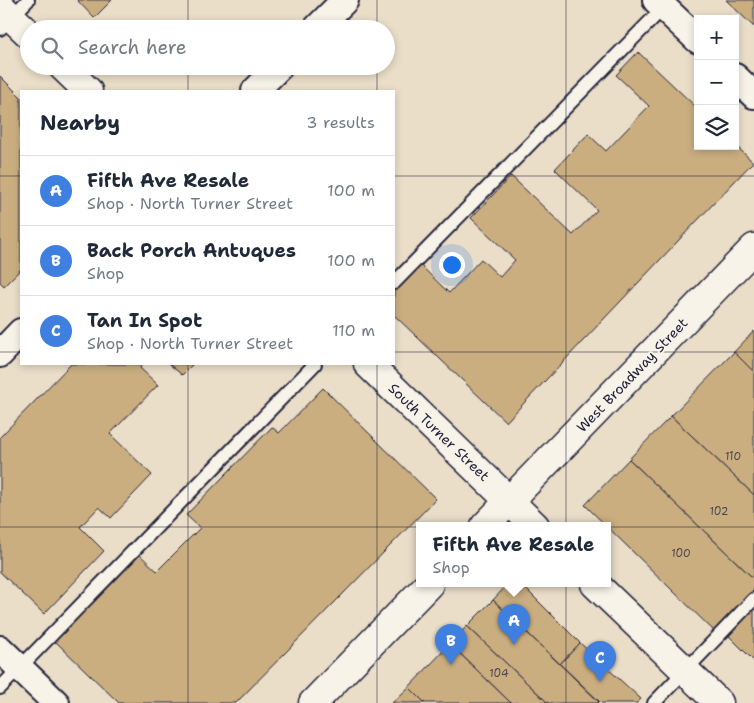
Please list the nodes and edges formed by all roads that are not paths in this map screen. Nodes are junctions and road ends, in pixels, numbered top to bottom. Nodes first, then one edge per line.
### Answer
1 (344, 0) edge
2 (664, 2) edge
3 (325, 20) edge
4 (694, 36) edge
5 (71, 75) edge
6 (271, 75) edge
7 (739, 81) edge
8 (87, 90) edge
9 (256, 90) edge
10 (754, 95) edge
11 (754, 248) edge
12 (395, 282) edge
13 (20, 333) edge
14 (0, 354) edge
15 (314, 365) edge
16 (369, 365) edge
17 (509, 501) junction
18 (489, 522) edge
19 (531, 522) edge
20 (426, 587) edge
21 (598, 587) edge
22 (754, 599) edge
23 (0, 649) edge
24 (19, 667) junction
25 (685, 670) junction
26 (0, 688) edge
27 (56, 703) edge
28 (313, 703) edge
29 (654, 703) edge
30 (719, 703) edge

1 - 3 street
2 - 4 street
2 - 12 lane
5 - 8 main road
6 - 9 street
7 - 10 street
11 - 17 main road, West Broadway Street
13 - 14 street
15 - 24 lane
16 - 17 main road, South Turner Street
17 - 18 main road, West Broadway Street
17 - 19 main road, South Turner Street
20 - 28 main road
21 - 25 main road
22 - 25 lane
23 - 24 street
24 - 26 lane
24 - 27 street
25 - 29 lane
25 - 30 main road

